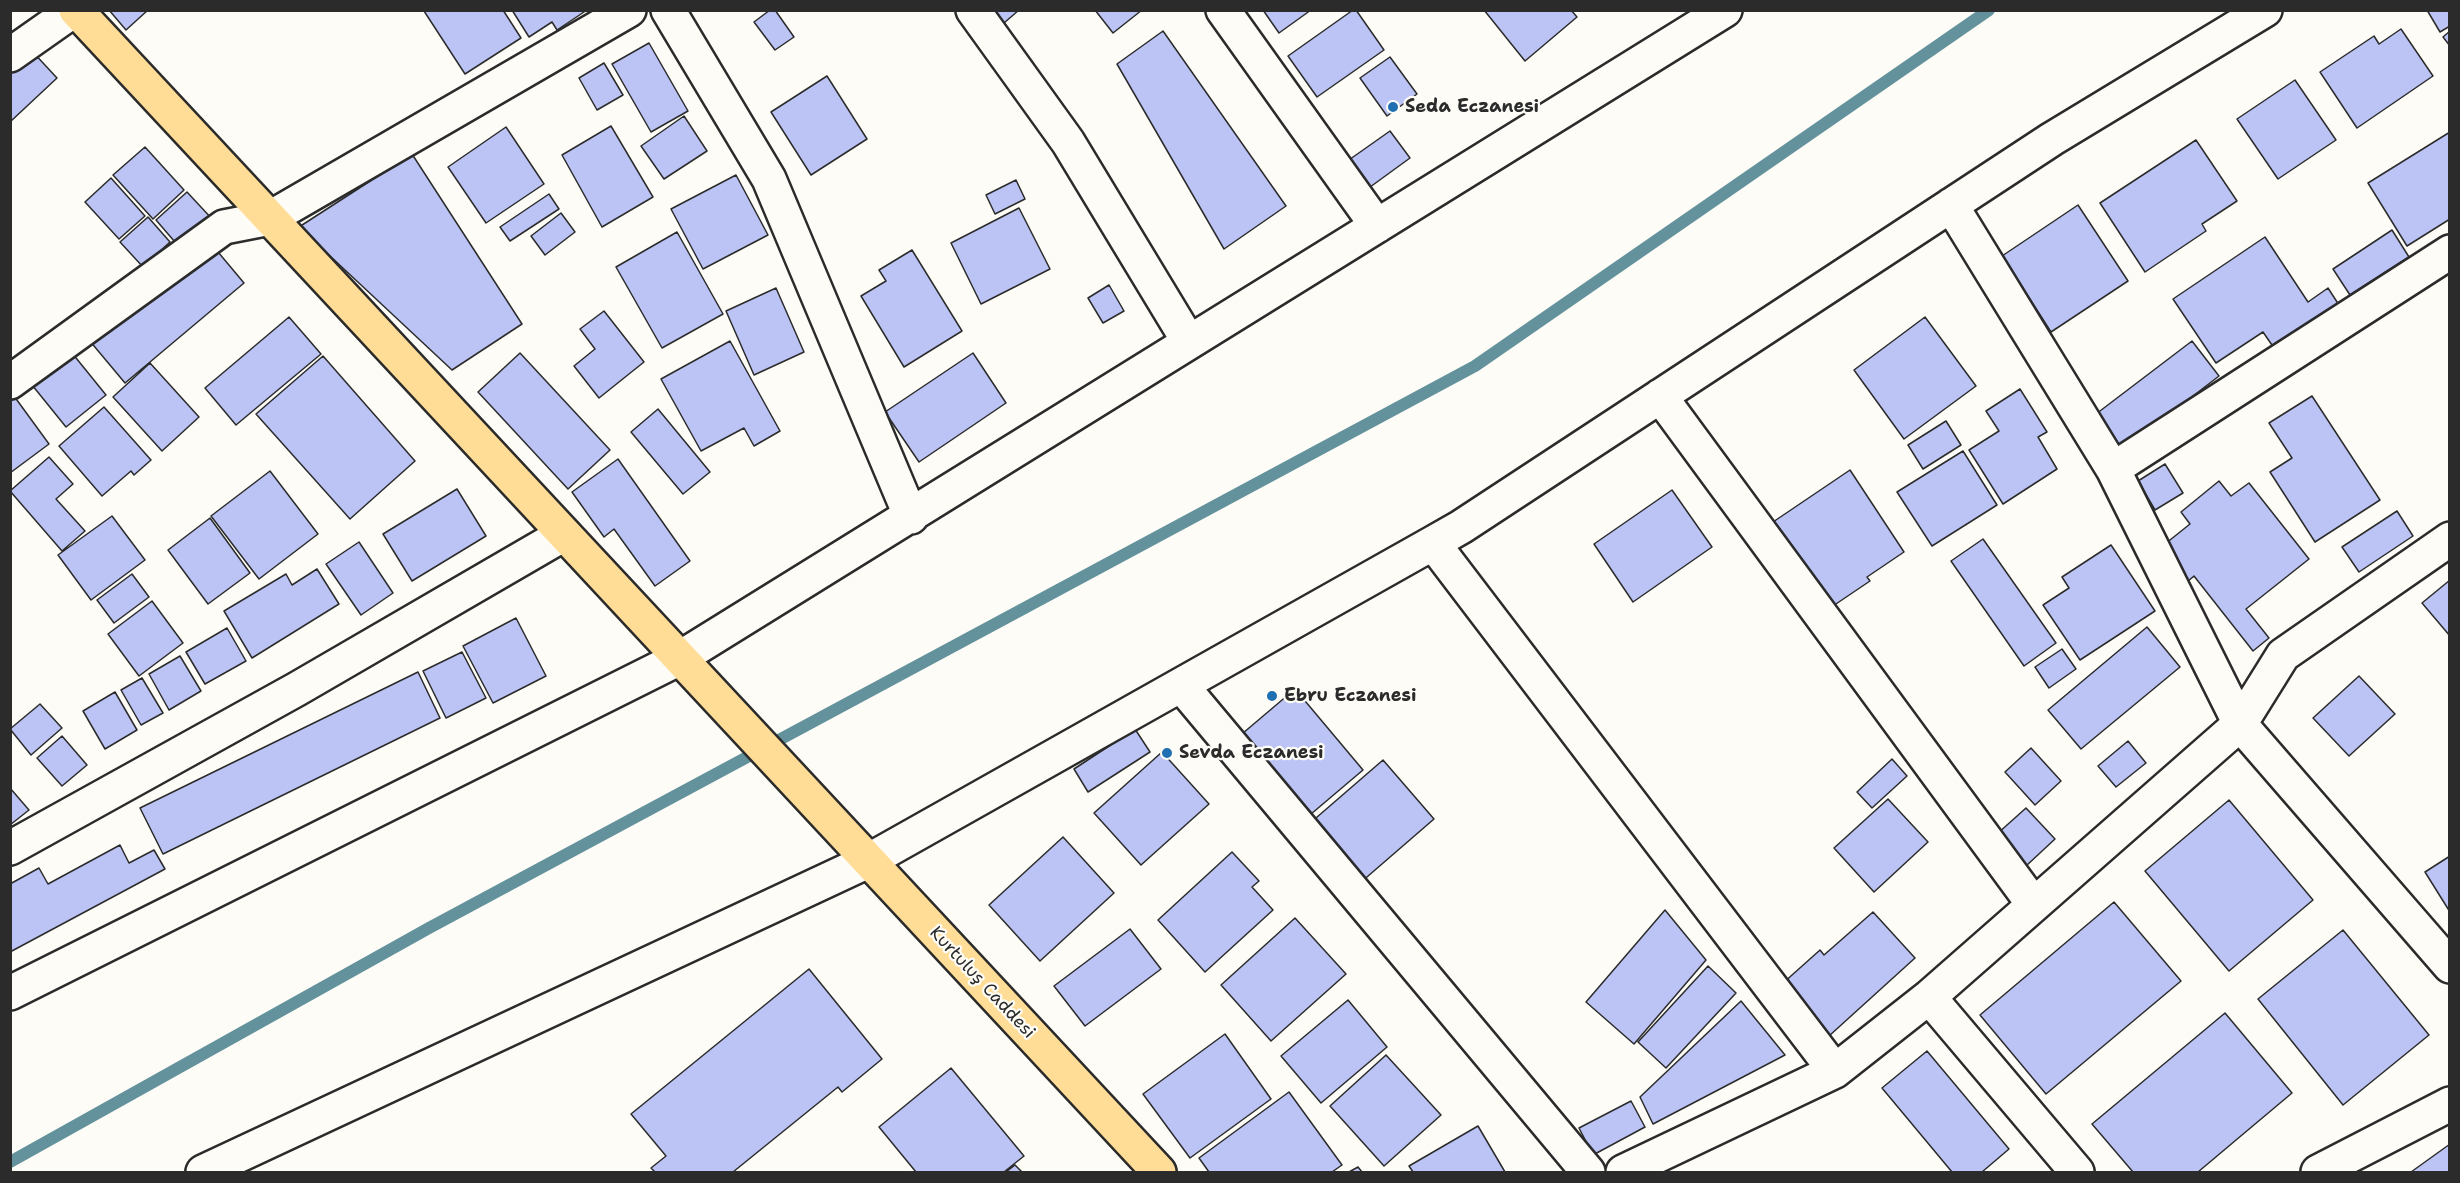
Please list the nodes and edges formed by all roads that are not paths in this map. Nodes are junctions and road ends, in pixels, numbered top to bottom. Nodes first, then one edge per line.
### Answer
1 (75, 10) edge
2 (628, 10) edge
3 (668, 10) edge
4 (973, 10) edge
5 (1223, 10) edge
6 (1725, 10) edge
7 (2265, 10) edge
8 (10, 55) edge
9 (1951, 205) junction
10 (270, 218) junction
11 (1377, 226) junction
12 (2450, 252) edge
13 (1189, 342) junction
14 (10, 382) edge
15 (1660, 396) junction
16 (2113, 469) junction
17 (911, 517) junction
18 (564, 534) junction
19 (2450, 539) edge
20 (1433, 543) junction
21 (680, 658) junction
22 (1181, 685) junction
23 (2240, 724) junction
24 (10, 848) edge
25 (868, 861) junction
26 (2034, 905) junction
27 (2450, 966) edge
28 (10, 993) edge
29 (1929, 997) junction
30 (1835, 1071) junction
31 (2450, 1104) edge
32 (203, 1173) edge
33 (1159, 1173) edge
34 (1588, 1173) edge
35 (1623, 1173) edge
36 (2077, 1173) edge
37 (2318, 1173) edge

1 - 8 street
1 - 10 main road, Kurtuluş Caddesi
2 - 10 street
3 - 17 street
4 - 13 street
5 - 11 street
6 - 11 street
7 - 9 street
9 - 15 street
9 - 16 street
10 - 14 street
10 - 18 main road, Kurtuluş Caddesi
11 - 13 street
12 - 16 street
13 - 17 street
15 - 20 street
15 - 26 street
16 - 23 street
17 - 21 street
18 - 21 main road, Kurtuluş Caddesi
18 - 24 street
19 - 23 street
20 - 22 street
20 - 30 street
21 - 25 main road, Kurtuluş Caddesi
21 - 28 street
22 - 25 street
22 - 34 street
23 - 26 street
23 - 27 street
25 - 32 street
25 - 33 main road, Kurtuluş Caddesi
26 - 29 street
29 - 30 street
29 - 36 street
30 - 35 street
31 - 37 street

